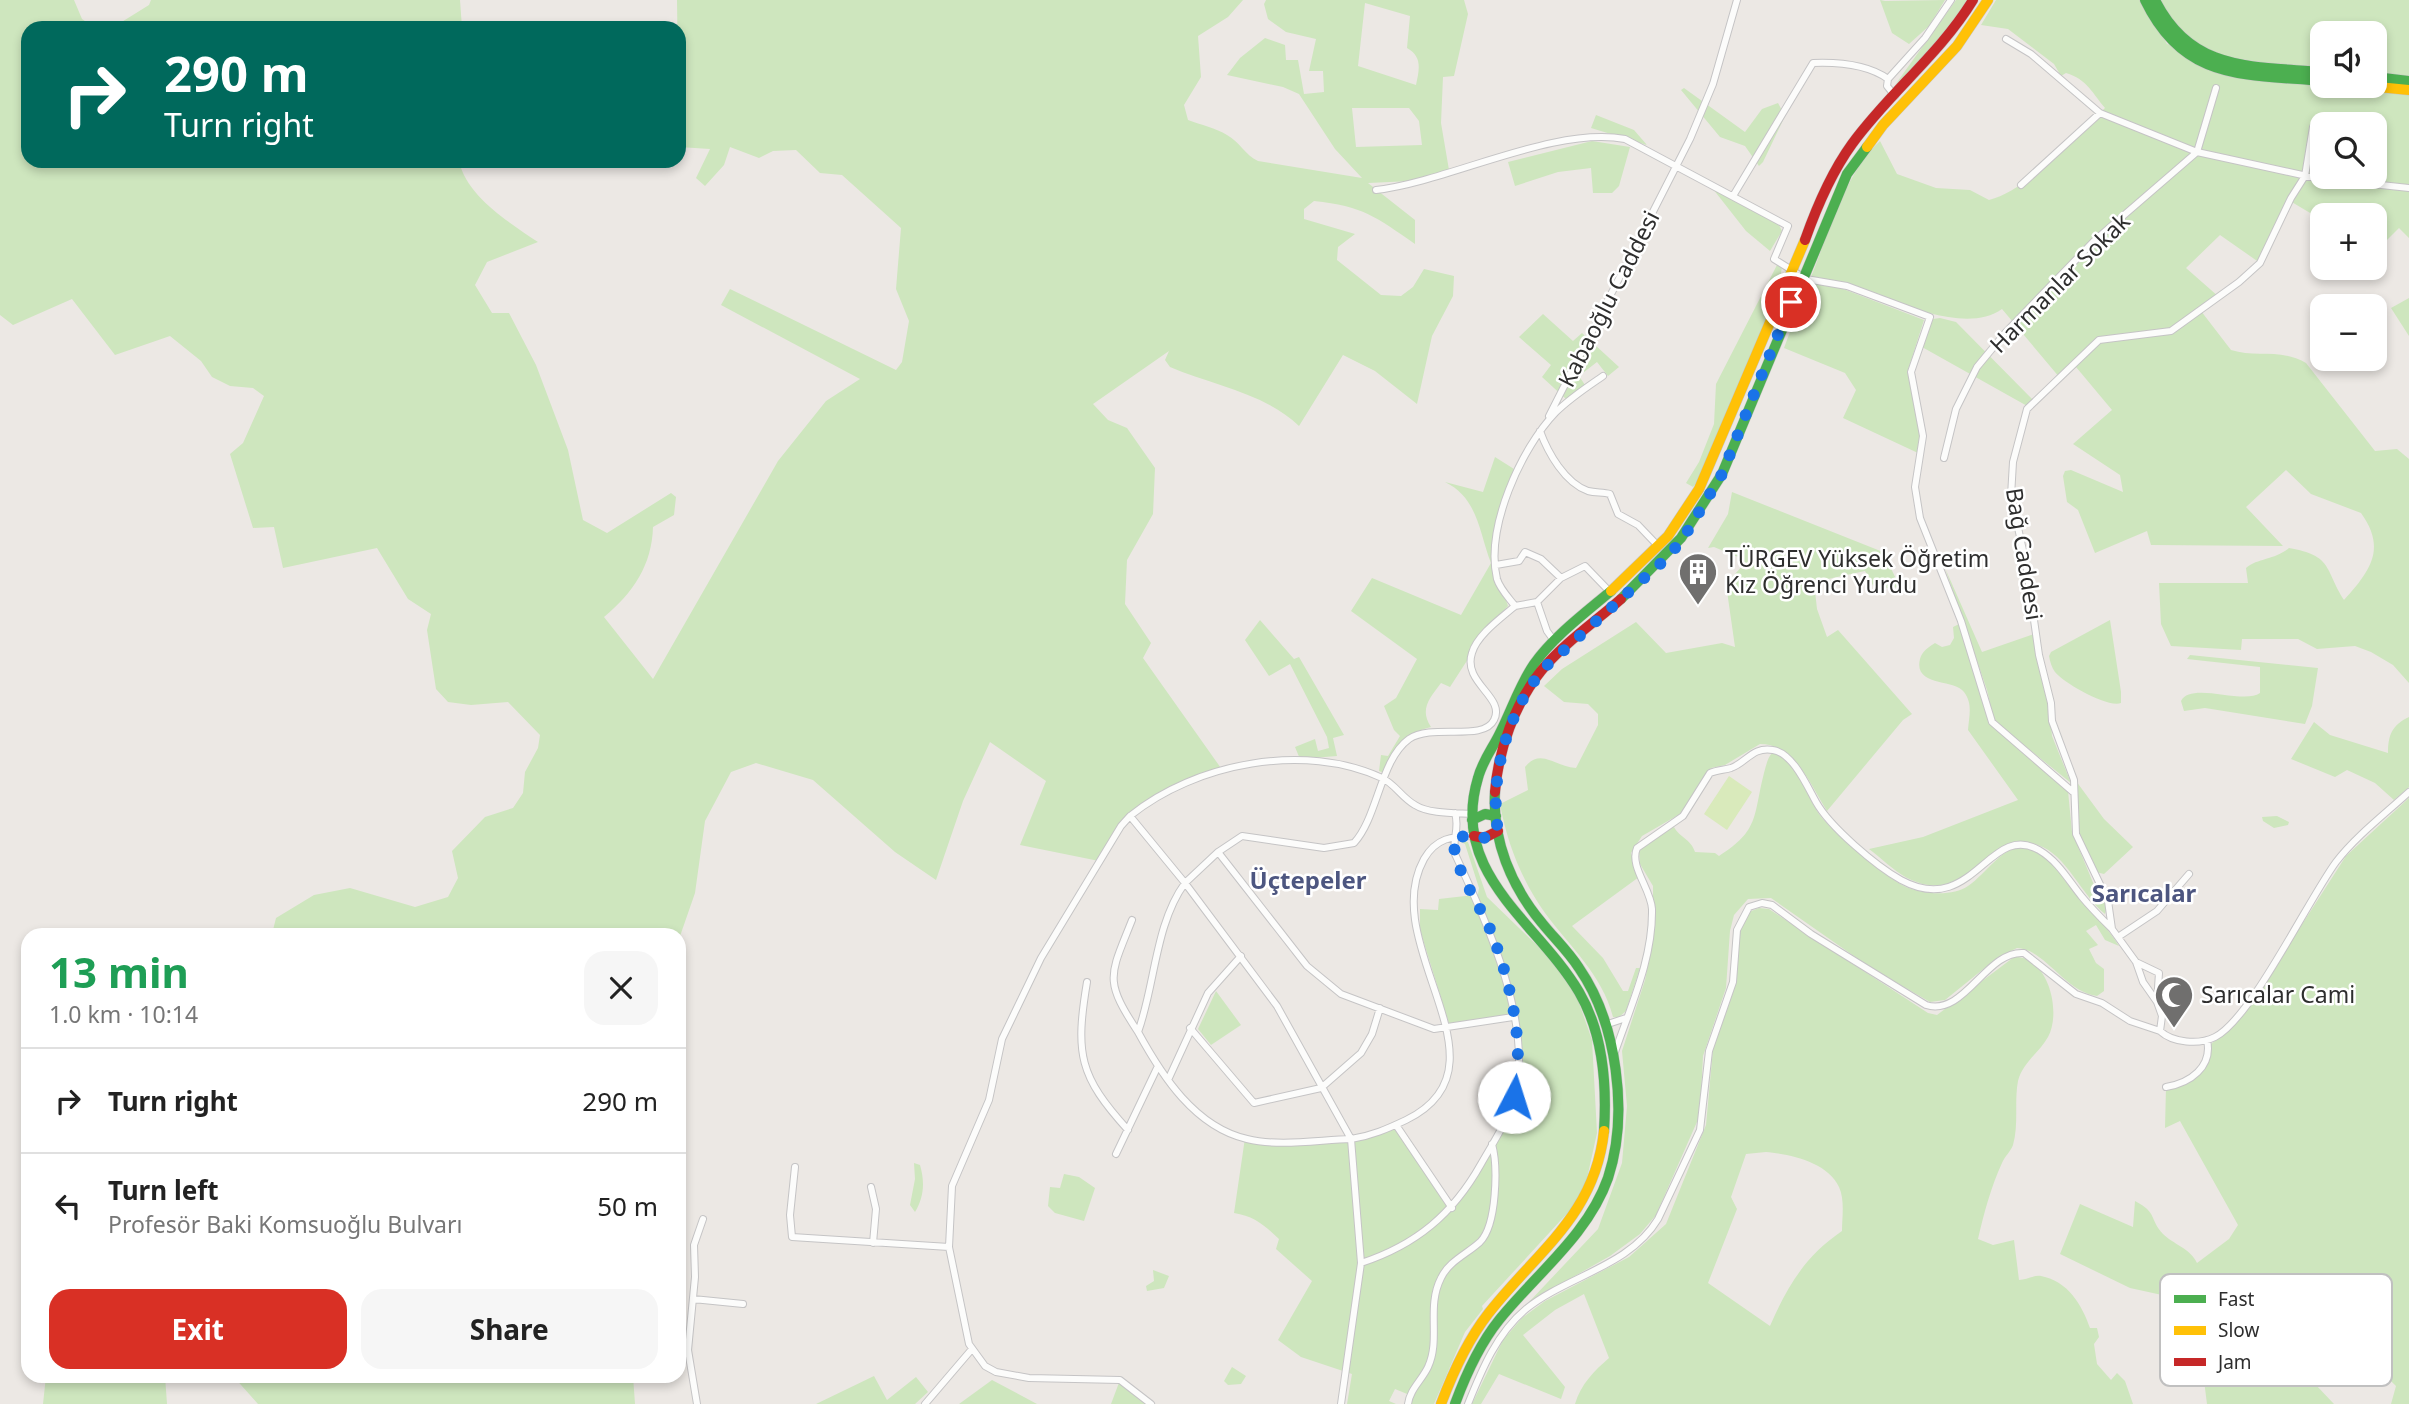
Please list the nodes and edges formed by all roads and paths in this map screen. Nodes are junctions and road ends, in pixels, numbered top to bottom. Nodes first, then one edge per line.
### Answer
1 (1737, 0) edge
2 (1951, 0) edge
3 (1973, 0) edge
4 (1988, 0) edge
5 (2145, 0) edge
6 (2155, 0) edge
7 (2006, 39) dead end
8 (2310, 70) edge
9 (2387, 78) edge
10 (1888, 79) junction
11 (2310, 80) edge
12 (2409, 81) edge
13 (2216, 88) dead end
14 (2387, 88) edge
15 (2409, 90) edge
16 (1895, 96) junction
17 (2100, 113) junction
18 (2310, 145) edge
19 (2197, 152) junction
20 (1675, 164) junction
21 (2305, 176) junction
22 (2021, 184) dead end
23 (2409, 188) edge
24 (1376, 190) dead end
25 (1733, 196) junction
26 (1798, 273) junction
27 (1603, 376) dead end
28 (1540, 432) junction
29 (1944, 458) dead end
30 (1660, 547) junction
31 (1496, 565) junction
32 (1561, 578) junction
33 (1611, 593) junction
34 (1537, 602) junction
35 (1515, 606) junction
36 (1555, 642) junction
37 (1498, 724) junction
38 (1385, 779) junction
39 (2073, 792) junction
40 (2409, 792) edge
41 (1455, 813) junction
42 (1130, 816) junction
43 (1496, 816) junction
44 (1472, 817) junction
45 (1498, 831) junction
46 (1455, 836) junction
47 (1474, 836) junction
48 (1218, 852) junction
49 (2189, 874) dead end
50 (1185, 883) junction
51 (1132, 920) dead end
52 (2112, 929) junction
53 (2118, 937) junction
54 (1241, 956) junction
55 (2136, 962) junction
56 (1087, 982) dead end
57 (2157, 1002) junction
58 (1380, 1008) junction
59 (1513, 1017) junction
60 (1627, 1017) junction
61 (1605, 1025) junction
62 (1190, 1028) junction
63 (1447, 1028) junction
64 (2160, 1031) junction
65 (1138, 1032) junction
66 (2207, 1040) junction
67 (1612, 1060) junction
68 (1158, 1066) junction
69 (1168, 1080) junction
70 (2166, 1087) dead end
71 (1321, 1088) junction
72 (1396, 1125) junction
73 (1128, 1130) junction
74 (1351, 1139) junction
75 (1492, 1144) junction
76 (1116, 1154) dead end
77 (795, 1167) dead end
78 (871, 1187) dead end
79 (1452, 1208) junction
80 (703, 1219) dead end
81 (873, 1243) junction
82 (949, 1247) junction
83 (1361, 1263) junction
84 (693, 1299) junction
85 (743, 1304) dead end
86 (972, 1349) junction
87 (697, 1404) edge
88 (925, 1404) edge
89 (1151, 1404) edge
90 (1341, 1404) edge
91 (1408, 1404) edge
92 (1441, 1404) edge
93 (1455, 1404) edge
94 (1468, 1404) edge

1 - 20 street, Kabaoğlu Caddesi
2 - 10 street
3 - 16 main road
4 - 26 main road
5 - 11 main road
6 - 8 main road
7 - 17 street
9 - 12 main road
10 - 16 street
10 - 25 street
13 - 19 street
14 - 15 main road
16 - 26 main road
17 - 19 street
17 - 22 street
18 - 21 street, Bağ Caddesi
19 - 21 street
19 - 29 street, Harmanlar Sokak
20 - 24 street
20 - 25 street
20 - 28 street, Kabaoğlu Caddesi
21 - 23 street
21 - 39 street, Bağ Caddesi
25 - 26 street
26 - 30 main road
26 - 39 street
26 - 43 main road
27 - 28 street
28 - 30 street
28 - 31 street
30 - 33 main road
31 - 32 street
31 - 35 street
32 - 33 street
32 - 34 street
33 - 36 main road
34 - 35 street
34 - 36 street
35 - 37 street
36 - 37 main road
37 - 38 street
37 - 44 main road
38 - 41 street
38 - 42 street
38 - 48 street
39 - 52 street, Bağ Caddesi
40 - 66 street
41 - 44 street
41 - 46 street
42 - 50 street
42 - 82 street
43 - 44 main road
43 - 45 main road
44 - 47 main road
45 - 47 main road
45 - 61 main road
46 - 47 street
46 - 59 street
46 - 63 street
47 - 92 main road
48 - 50 street
48 - 58 street
49 - 53 street
50 - 54 street
50 - 65 street
51 - 65 street
52 - 53 street
52 - 60 street
53 - 55 street
54 - 62 street
54 - 71 street
55 - 57 street
55 - 57 street
56 - 73 street
57 - 64 street
58 - 63 street
58 - 71 street
59 - 63 street
59 - 75 street
60 - 61 street
60 - 67 street
61 - 67 main road
62 - 69 street
62 - 71 street
63 - 72 street
64 - 66 street
64 - 94 street
65 - 68 street
66 - 70 street
67 - 93 main road
68 - 69 street
68 - 73 street
69 - 74 street
71 - 74 street
72 - 74 street
72 - 79 street
73 - 76 street
74 - 83 street
75 - 79 street
75 - 91 street
77 - 81 street
78 - 81 street
79 - 83 street
80 - 84 street
81 - 82 street
82 - 86 street
83 - 90 street
84 - 85 street
84 - 87 street
86 - 88 street
86 - 89 street

